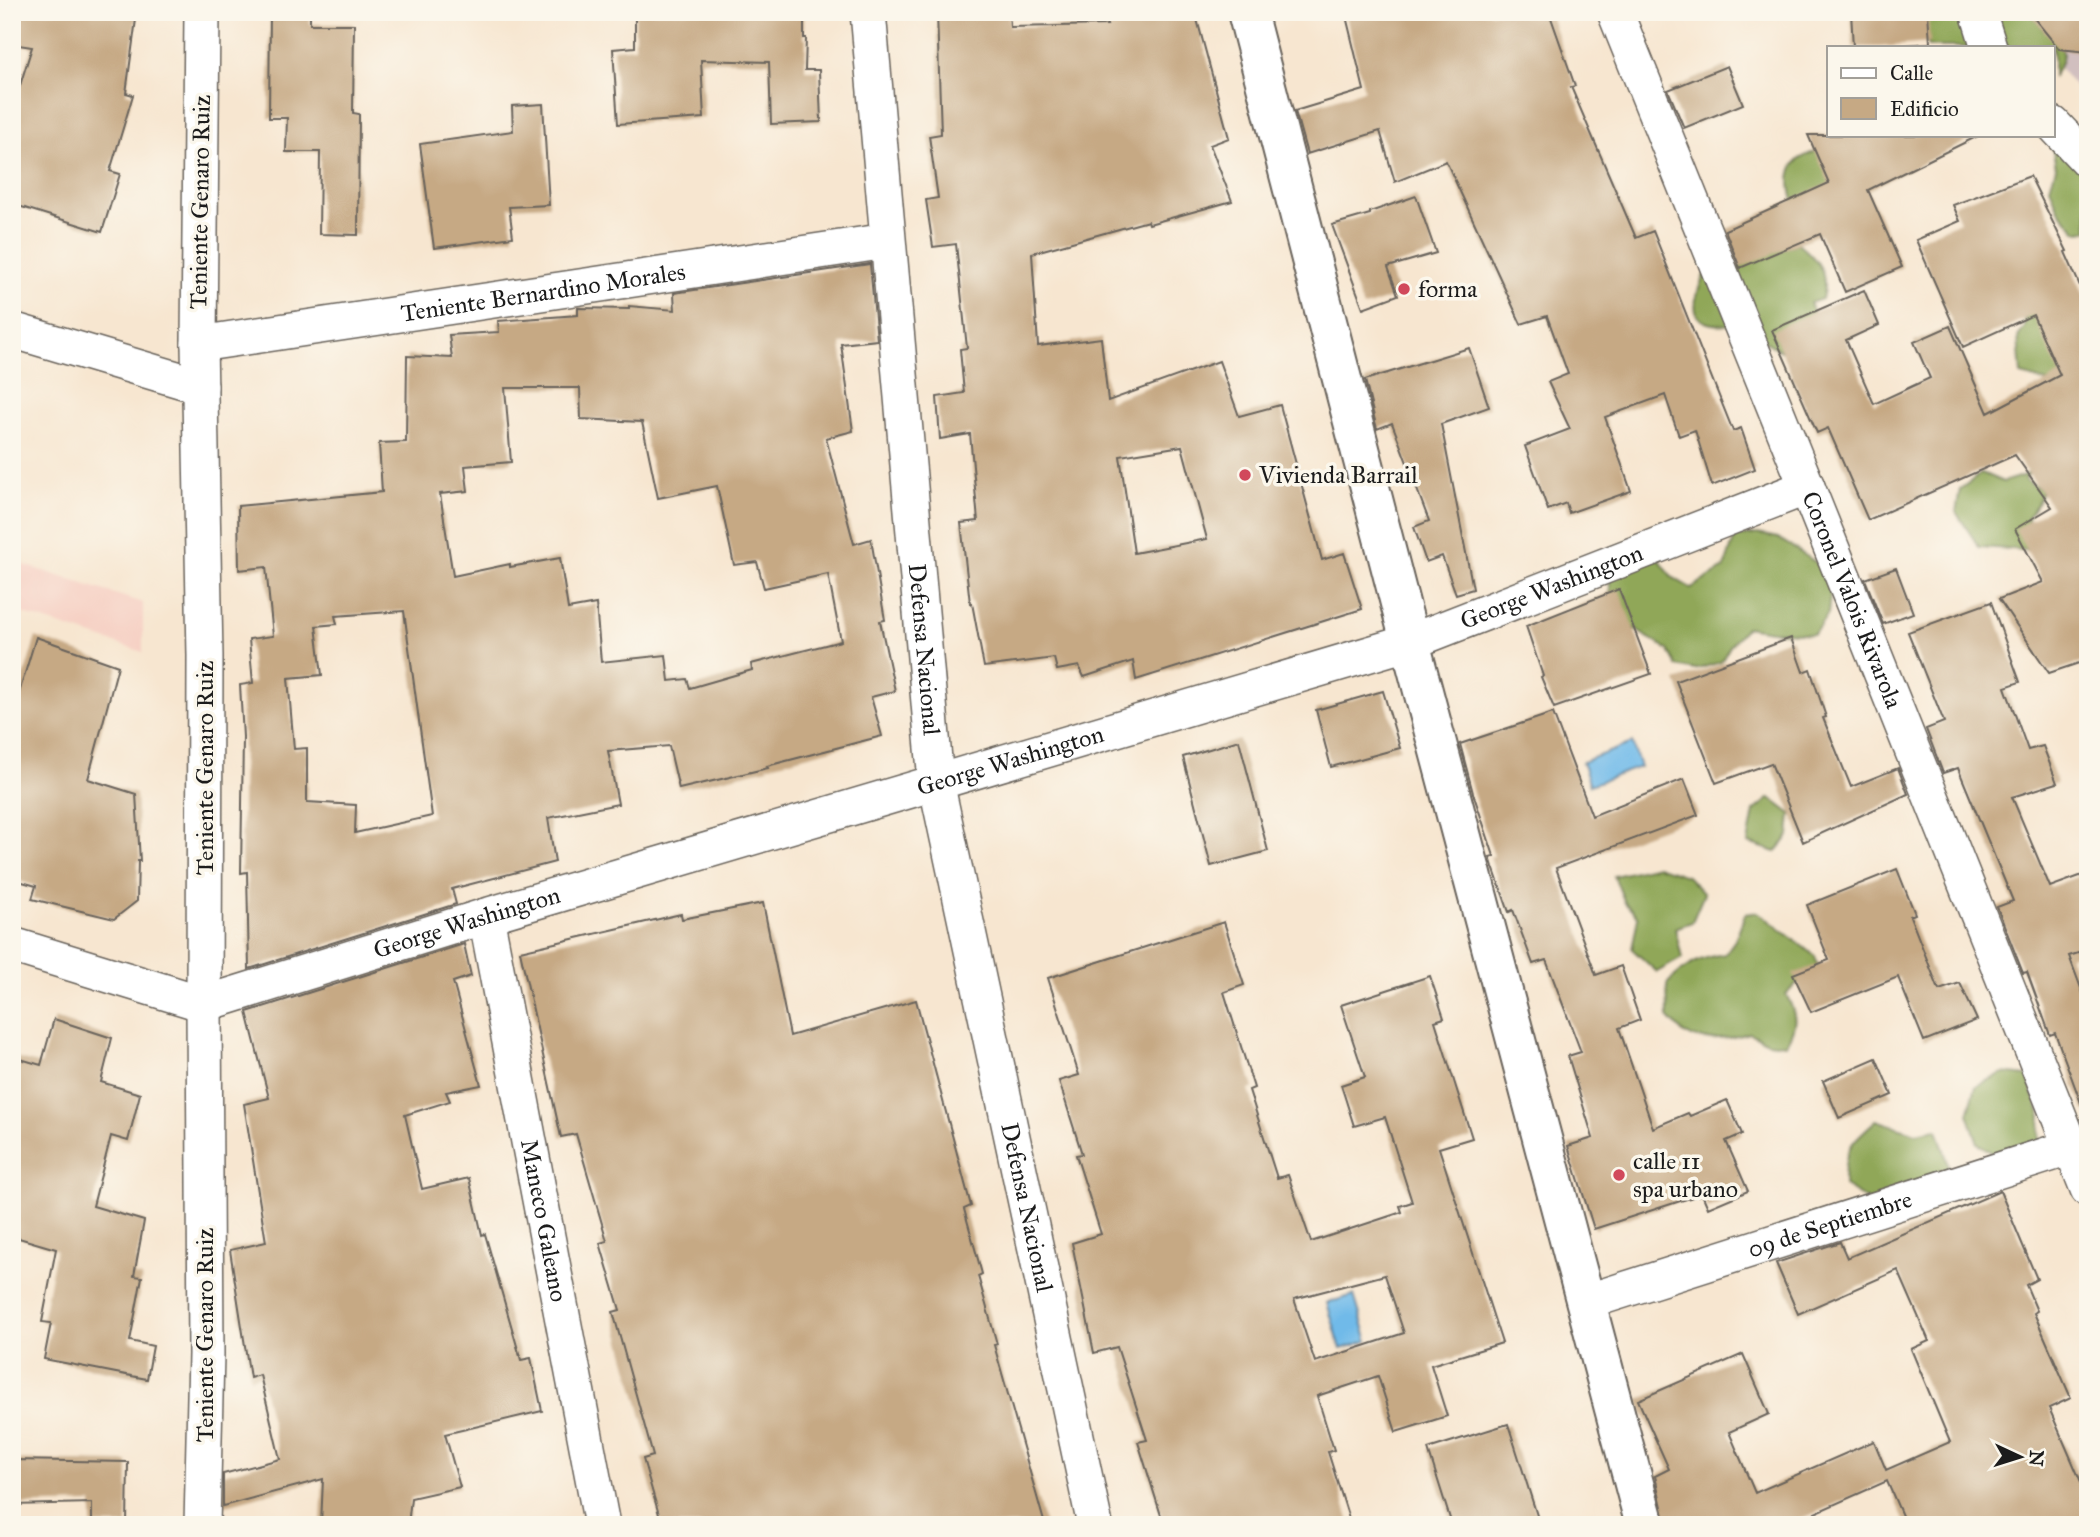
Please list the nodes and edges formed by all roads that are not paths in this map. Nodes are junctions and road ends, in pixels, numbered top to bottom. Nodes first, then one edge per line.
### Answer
1 (202, 12) edge
2 (869, 12) edge
3 (1247, 12) edge
4 (1615, 12) edge
5 (1978, 12) edge
6 (1989, 46) edge
7 (2054, 125) edge
8 (2088, 161) edge
9 (887, 241) junction
10 (12, 330) edge
11 (198, 344) junction
12 (200, 386) junction
13 (1807, 487) junction
14 (1410, 642) junction
15 (936, 782) junction
16 (486, 916) junction
17 (12, 945) edge
18 (204, 1004) junction
19 (2072, 1147) junction
20 (2088, 1189) edge
21 (1586, 1302) junction
22 (202, 1525) edge
23 (602, 1525) edge
24 (1095, 1525) edge
25 (1645, 1525) edge

1 - 11 street, Teniente Genaro Ruiz
2 - 9 street, Defensa Nacional
3 - 14 street
4 - 13 street, Coronel Valois Rivarola
5 - 6 street
7 - 8 street
9 - 11 street, Teniente Bernardino Morales
9 - 15 street, Defensa Nacional
10 - 12 street
11 - 12 street, Teniente Genaro Ruiz
12 - 18 street, Teniente Genaro Ruiz
13 - 14 street, George Washington
13 - 19 street, Coronel Valois Rivarola
14 - 15 street, George Washington
14 - 21 street
15 - 16 street, George Washington
15 - 24 street, Defensa Nacional
16 - 18 street, George Washington
16 - 23 street, Maneco Galeano
17 - 18 street
18 - 22 street, Teniente Genaro Ruiz
19 - 20 street, Coronel Valois Rivarola
19 - 21 street, 09 de Septiembre
21 - 25 street

